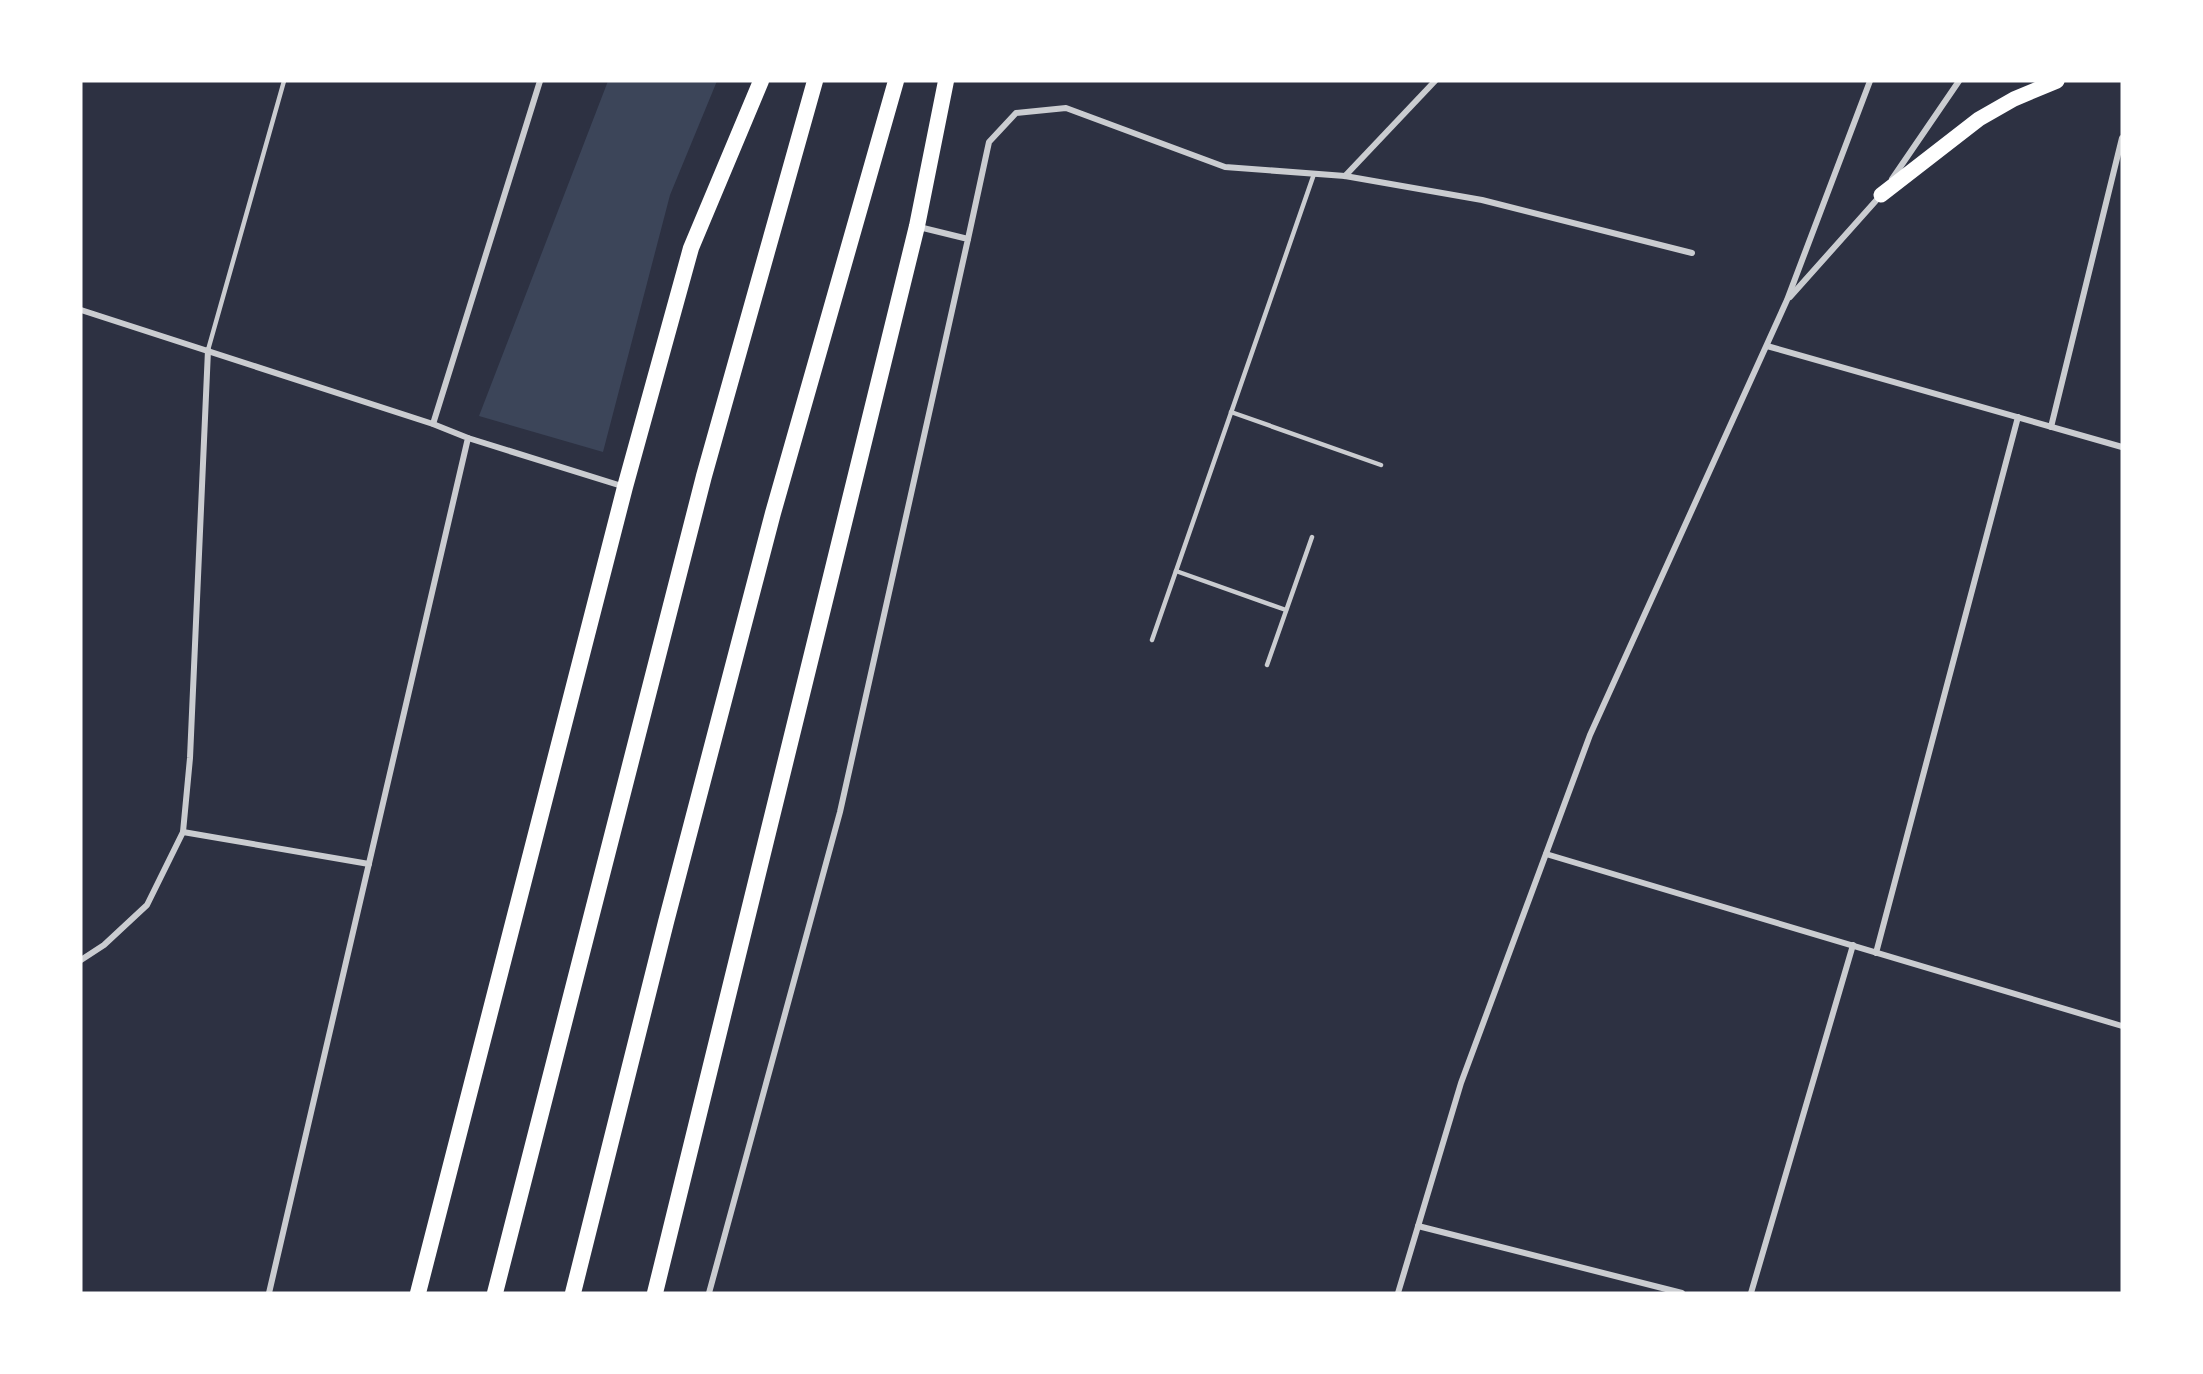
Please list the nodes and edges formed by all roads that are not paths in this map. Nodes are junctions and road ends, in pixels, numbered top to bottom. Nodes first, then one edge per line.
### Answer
1 (284, 81) edge
2 (540, 81) edge
3 (761, 81) edge
4 (815, 81) edge
5 (896, 81) edge
6 (946, 81) edge
7 (1435, 81) edge
8 (1870, 81) edge
9 (1959, 81) edge
10 (2057, 81) edge
11 (2122, 138) edge
12 (1314, 174) junction
13 (1346, 176) junction
14 (1881, 195) junction
15 (917, 226) junction
16 (968, 239) junction
17 (1692, 253) dead end
18 (1787, 300) junction
19 (81, 310) edge
20 (1767, 346) junction
21 (208, 350) junction
22 (1231, 412) junction
23 (2018, 417) junction
24 (433, 424) junction
25 (2051, 427) junction
26 (468, 438) junction
27 (2122, 447) edge
28 (1381, 465) dead end
29 (625, 487) junction
30 (1312, 537) dead end
31 (1176, 571) junction
32 (1286, 610) junction
33 (1152, 640) dead end
34 (1267, 665) dead end
35 (183, 832) junction
36 (1546, 854) junction
37 (369, 864) junction
38 (1853, 945) junction
39 (1876, 953) junction
40 (81, 960) edge
41 (2122, 1026) edge
42 (1418, 1226) junction
43 (269, 1293) edge
44 (418, 1293) edge
45 (495, 1293) edge
46 (573, 1293) edge
47 (655, 1293) edge
48 (709, 1293) edge
49 (1398, 1293) edge
50 (1682, 1293) edge
51 (1751, 1293) edge

1 - 21 lane
2 - 24 street
3 - 29 highway
4 - 45 highway
5 - 46 highway
6 - 15 highway
7 - 13 street
8 - 18 street
9 - 14 street
10 - 14 main road
11 - 25 street
12 - 13 street
12 - 16 street
12 - 22 lane
13 - 17 street
14 - 18 street
15 - 16 street
15 - 47 highway
16 - 48 street
18 - 20 street
19 - 21 street
20 - 23 street
20 - 36 street
21 - 24 street
21 - 35 street
22 - 28 lane
22 - 31 lane
23 - 25 street
23 - 39 street
24 - 26 street
25 - 27 street
26 - 29 street
26 - 37 street
29 - 44 highway
30 - 32 lane
31 - 32 lane
31 - 33 lane
32 - 34 lane
35 - 37 street
35 - 40 street
36 - 38 street
36 - 42 street
37 - 43 street
38 - 39 street
38 - 51 street
39 - 41 street
42 - 49 street
42 - 50 street

